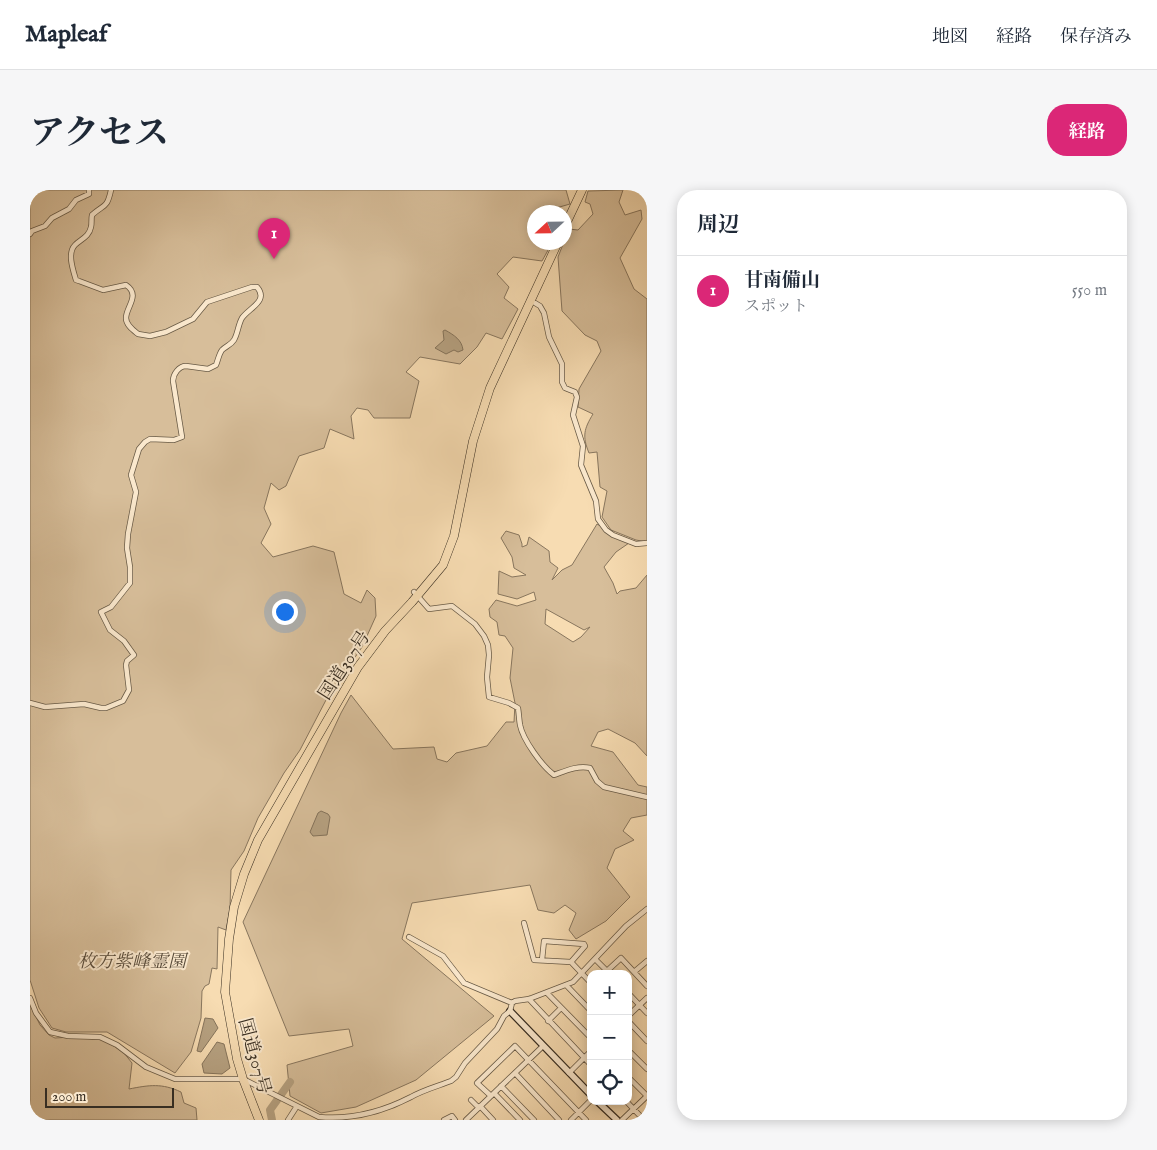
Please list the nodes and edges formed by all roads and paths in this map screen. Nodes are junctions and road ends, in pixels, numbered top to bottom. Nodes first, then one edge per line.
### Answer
1 (89, 190) edge
2 (111, 190) edge
3 (582, 190) edge
4 (572, 211) edge
5 (30, 234) edge
6 (554, 250) edge
7 (535, 304) dead end
8 (647, 543) edge
9 (415, 594) junction
10 (30, 703) edge
11 (647, 797) edge
12 (647, 909) edge
13 (524, 923) dead end
14 (408, 937) dead end
15 (595, 959) junction
16 (542, 960) junction
17 (647, 961) edge
18 (571, 962) junction
19 (607, 970) edge
20 (611, 970) edge
21 (632, 970) edge
22 (634, 972) joint
23 (581, 974) junction
24 (587, 980) edge
25 (567, 986) junction
26 (647, 986) edge
27 (547, 993) junction
28 (632, 997) edge
29 (30, 998) edge
30 (647, 998) edge
31 (529, 1000) junction
32 (512, 1003) junction
33 (640, 1005) junction
34 (587, 1007) edge
35 (561, 1008) junction
36 (510, 1011) junction
37 (647, 1013) edge
38 (629, 1015) edge
39 (548, 1021) junction
40 (632, 1026) edge
41 (587, 1034) edge
42 (647, 1041) edge
43 (543, 1046) junction
44 (632, 1054) edge
45 (587, 1055) edge
46 (584, 1058) junction
47 (528, 1060) junction
48 (587, 1061) edge
49 (647, 1069) edge
50 (569, 1072) junction
51 (515, 1073) junction
52 (243, 1079) junction
53 (632, 1081) edge
54 (501, 1086) junction
55 (587, 1091) edge
56 (492, 1095) junction
57 (470, 1100) dead end
58 (587, 1104) edge
59 (601, 1105) edge
60 (630, 1105) edge
61 (297, 1106) junction
62 (479, 1107) junction
63 (634, 1109) junction
64 (578, 1112) junction
65 (318, 1119) edge
66 (259, 1120) edge
67 (288, 1120) edge
68 (444, 1120) edge
69 (455, 1120) edge
70 (466, 1120) edge
71 (493, 1120) edge
72 (520, 1120) edge
73 (534, 1120) edge
74 (559, 1120) edge
75 (571, 1120) edge
76 (586, 1120) edge
77 (617, 1120) edge
78 (622, 1120) edge
79 (644, 1120) edge

1 - 5 street
2 - 10 street
3 - 4 highway
6 - 9 highway, 国道307号
7 - 8 street
9 - 11 street
9 - 52 highway, 国道307号
12 - 15 street
13 - 16 street
14 - 32 street
15 - 19 street
15 - 23 street
16 - 18 street
16 - 18 street
17 - 22 street
18 - 23 street
20 - 21 street
22 - 26 street
23 - 24 street
23 - 25 street
25 - 27 street
25 - 34 street
27 - 31 street
27 - 35 street
28 - 33 street
29 - 52 street
30 - 33 street
31 - 32 street
31 - 39 street
32 - 36 street
33 - 37 street
33 - 38 street
35 - 39 street
35 - 41 street
36 - 43 street
36 - 65 street
39 - 46 street
40 - 42 street
43 - 47 street
43 - 50 street
44 - 49 street
45 - 46 street
46 - 48 street
46 - 50 street
47 - 51 street
47 - 56 street
47 - 64 street
50 - 55 street
51 - 54 street
51 - 74 street
52 - 61 street
52 - 66 highway, 国道307号
53 - 63 street
54 - 56 street
54 - 73 street
56 - 62 street
56 - 72 street
57 - 62 street
58 - 64 street
59 - 77 street
60 - 63 street
61 - 65 street
61 - 67 street
62 - 70 street
62 - 71 street
63 - 78 street
63 - 79 street
64 - 75 street
64 - 76 street
68 - 69 street

